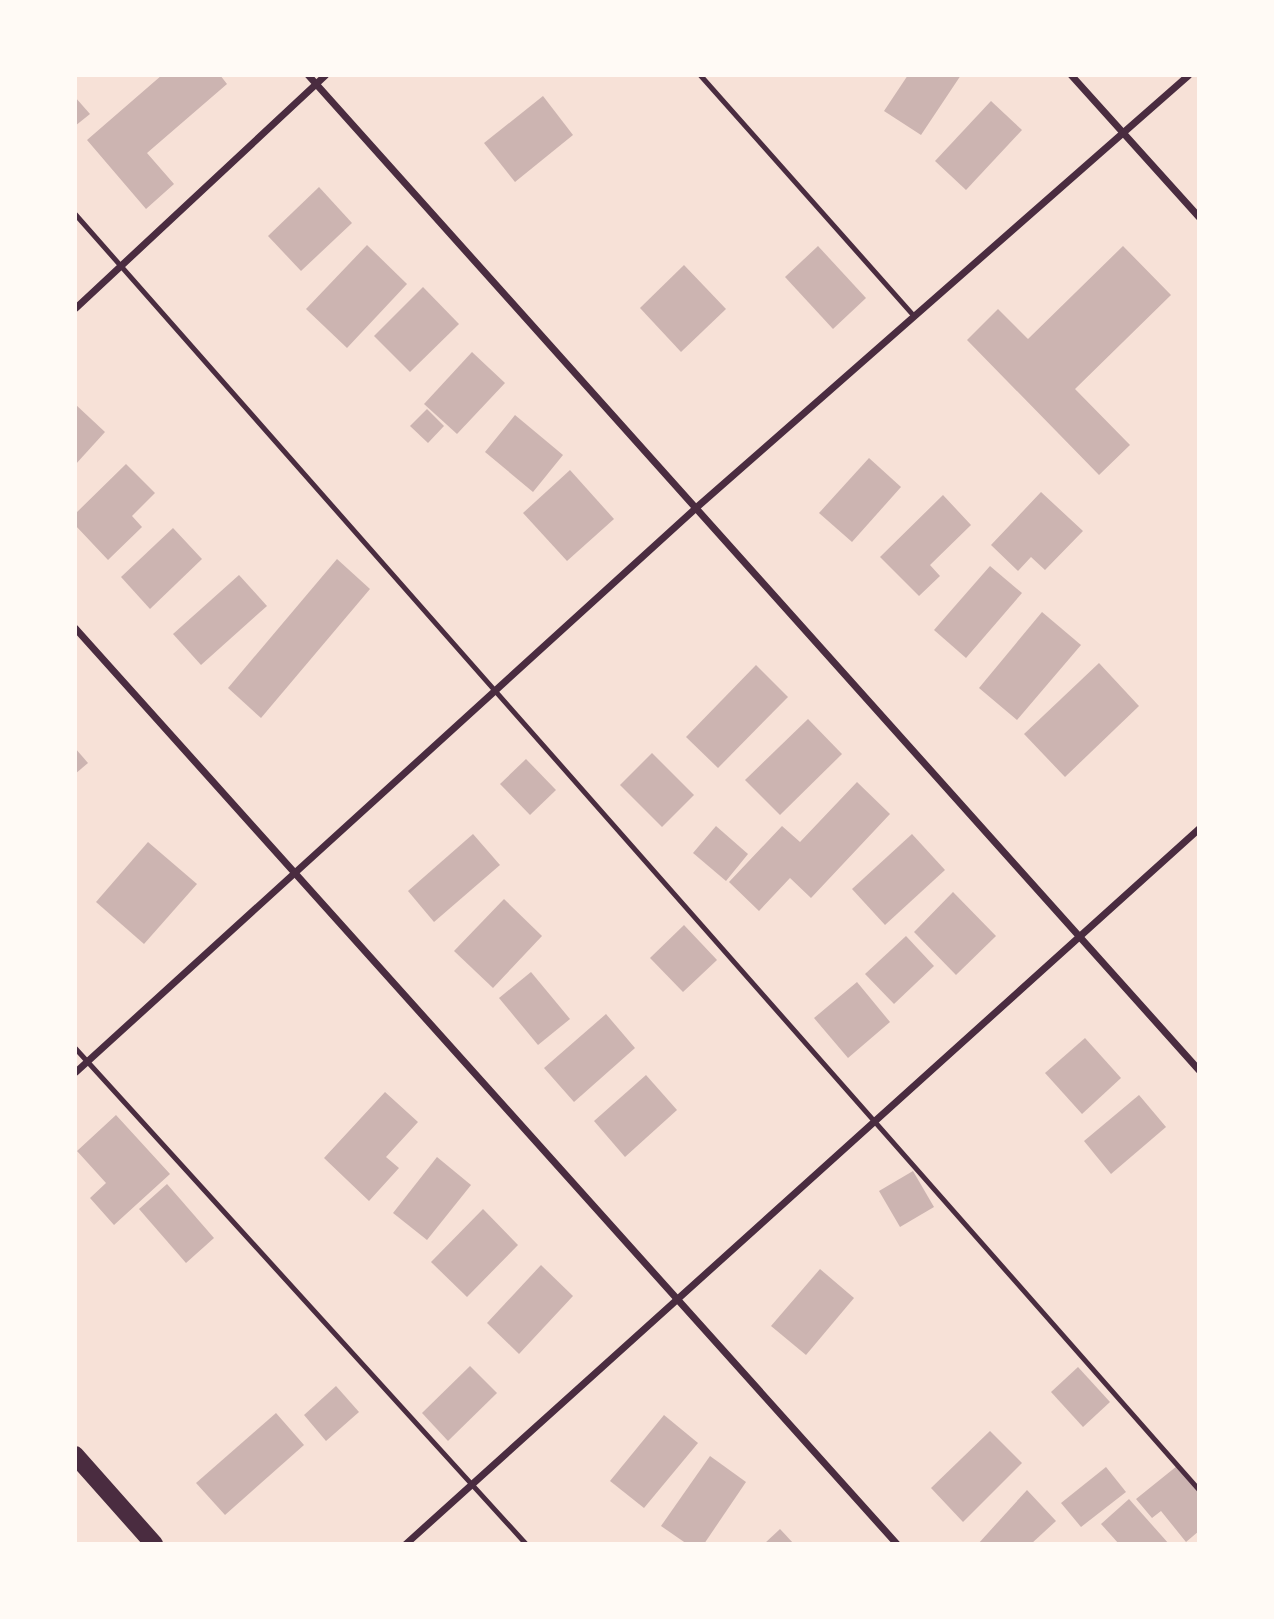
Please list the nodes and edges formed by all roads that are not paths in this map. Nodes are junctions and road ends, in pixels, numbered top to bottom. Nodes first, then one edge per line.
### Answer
1 (308, 75) edge
2 (325, 75) edge
3 (701, 75) edge
4 (1072, 75) edge
5 (1188, 75) edge
6 (315, 83) junction
7 (1124, 133) junction
8 (75, 214) edge
9 (1199, 217) edge
10 (121, 266) junction
11 (75, 308) edge
12 (916, 318) junction
13 (695, 508) junction
14 (75, 628) edge
15 (495, 692) junction
16 (1199, 828) edge
17 (295, 872) junction
18 (1077, 934) junction
19 (75, 1048) edge
20 (87, 1062) junction
21 (1199, 1070) edge
22 (75, 1072) edge
23 (874, 1122) junction
24 (677, 1299) junction
25 (75, 1455) edge
26 (473, 1485) junction
27 (1199, 1490) edge
28 (154, 1544) edge
29 (405, 1544) edge
30 (526, 1544) edge
31 (897, 1544) edge

1 - 6 street
2 - 6 street
3 - 12 lane
4 - 7 street
5 - 7 street
6 - 10 street
6 - 13 street
7 - 9 street
7 - 12 street
8 - 10 lane
10 - 11 street
10 - 15 lane
12 - 13 street
13 - 15 street
13 - 18 street
14 - 17 street
15 - 17 street
15 - 23 lane
16 - 18 street
17 - 20 street
17 - 24 street
18 - 21 street
18 - 23 street
19 - 20 lane
20 - 22 street
20 - 26 lane
23 - 24 street
23 - 27 lane
24 - 26 street
24 - 31 street
25 - 28 main road
26 - 29 street
26 - 30 lane

